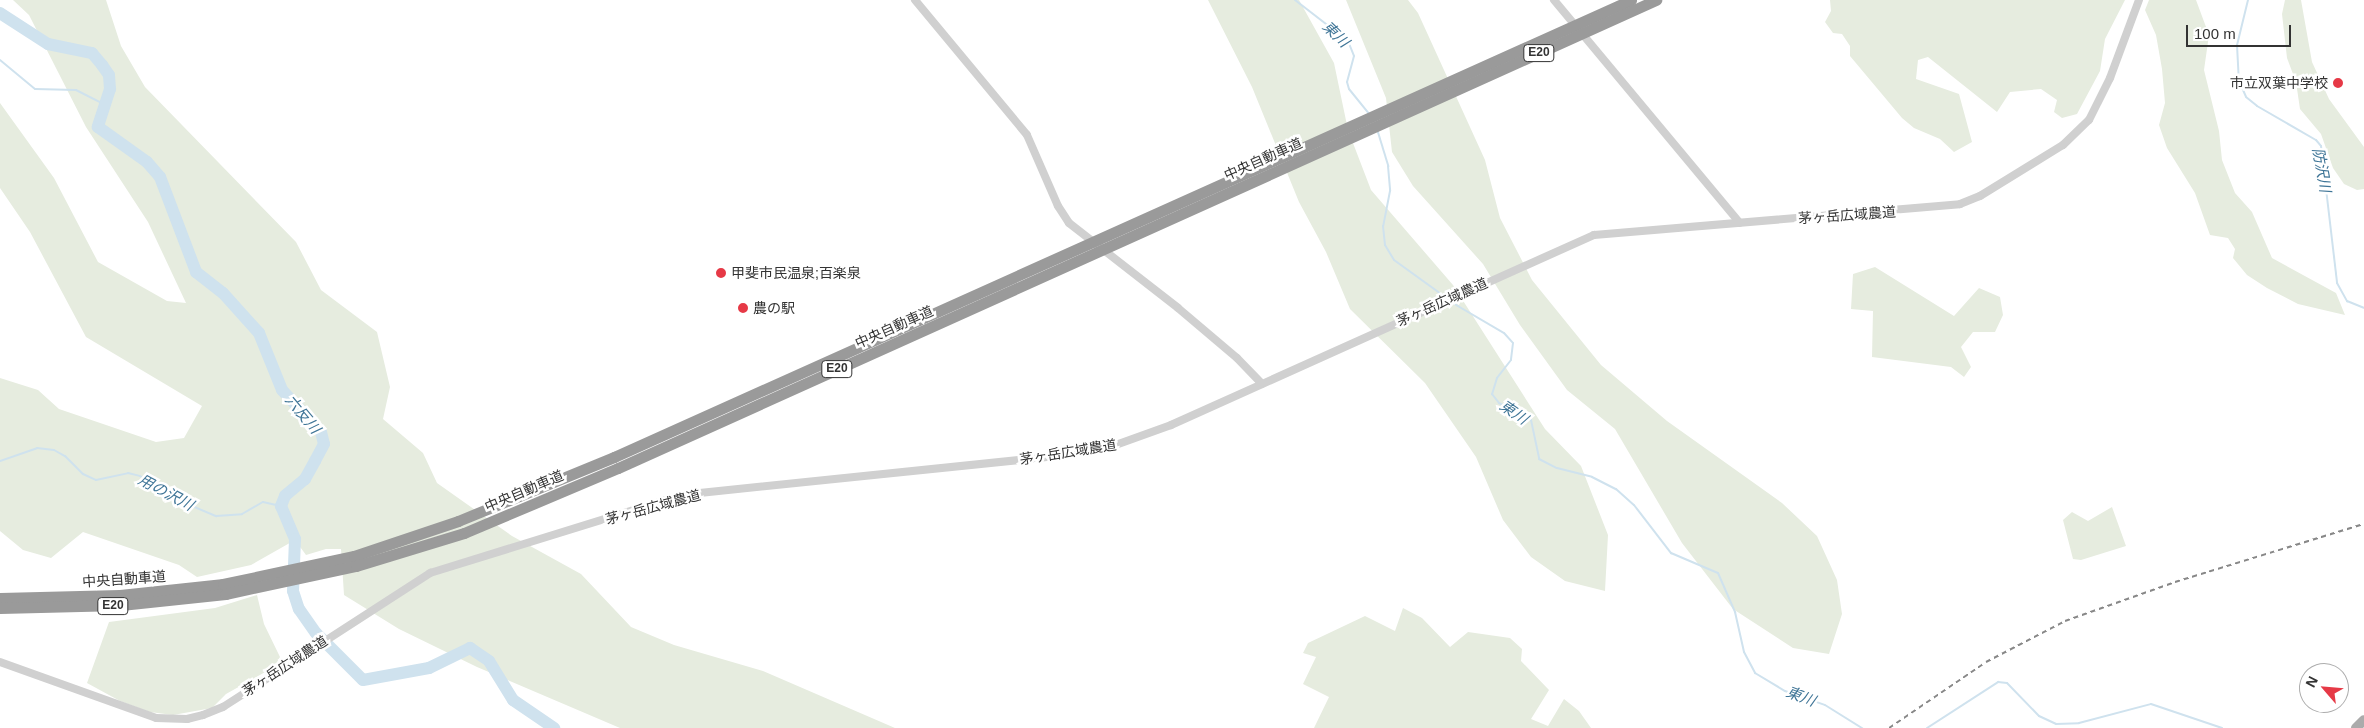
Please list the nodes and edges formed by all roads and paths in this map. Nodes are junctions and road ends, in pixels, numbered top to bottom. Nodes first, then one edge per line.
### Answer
1 (916, 0) edge
2 (1554, 0) edge
3 (1631, 0) edge
4 (1656, 0) edge
5 (2139, 0) edge
6 (1419, 101) junction
7 (1740, 222) junction
8 (1262, 384) junction
9 (224, 589) junction
10 (0, 598) edge
11 (0, 608) edge
12 (0, 662) edge
13 (2364, 720) edge
14 (2356, 728) edge

1 - 8 street
2 - 7 street
3 - 6 highway, 中央自動車道 / E20
4 - 6 highway, 中央自動車道 / E20
5 - 7 street, 茅ヶ岳広域農道
6 - 9 highway, 中央自動車道 / E20
7 - 8 street, 茅ヶ岳広域農道
8 - 12 street, 茅ヶ岳広域農道
9 - 10 highway, 中央自動車道 / E20
9 - 11 highway, 中央自動車道 / E20
13 - 14 main road

